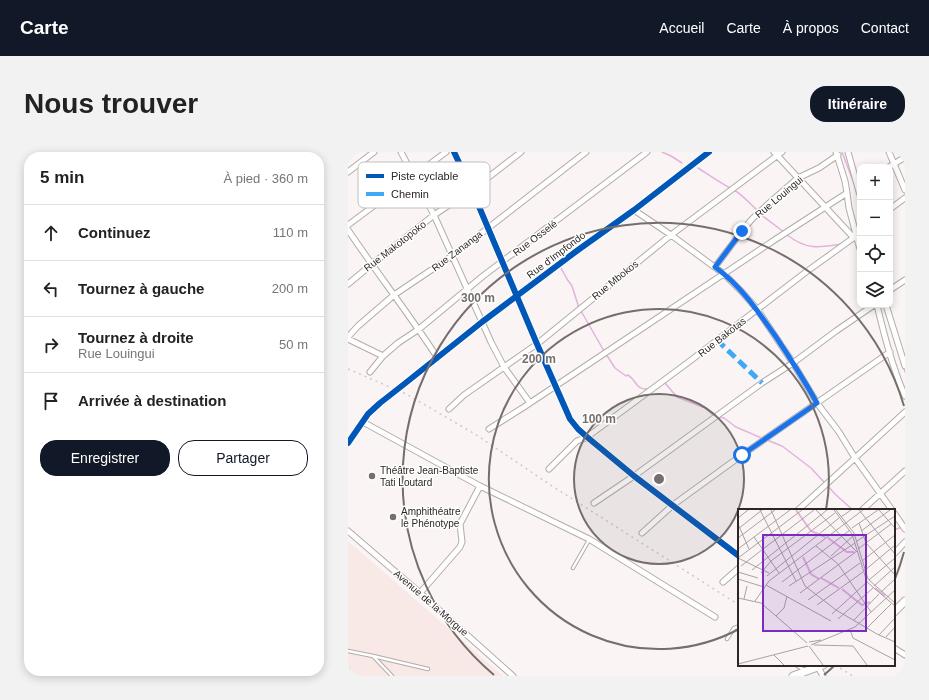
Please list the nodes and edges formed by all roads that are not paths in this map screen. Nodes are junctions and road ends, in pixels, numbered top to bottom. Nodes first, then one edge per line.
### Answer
1 (374, 152) edge
2 (401, 152) edge
3 (446, 152) edge
4 (454, 152) edge
5 (521, 152) edge
6 (586, 152) edge
7 (647, 152) edge
8 (709, 152) edge
9 (848, 152) edge
10 (889, 152) edge
11 (778, 153) edge
12 (837, 154) edge
13 (905, 157) edge
14 (361, 162) edge
15 (406, 162) edge
16 (433, 162) edge
17 (459, 162) edge
18 (358, 164) edge
19 (894, 164) junction
20 (348, 172) edge
21 (490, 176) edge
22 (798, 178) junction
23 (857, 179) edge
24 (905, 190) edge
25 (847, 193) junction
26 (905, 198) edge
27 (825, 207) junction
28 (371, 208) edge
29 (430, 208) edge
30 (445, 208) edge
31 (480, 208) edge
32 (893, 208) edge
33 (634, 210) junction
34 (434, 215) junction
35 (348, 225) edge
36 (488, 228) junction
37 (348, 230) edge
38 (671, 235) junction
39 (855, 237) junction
40 (857, 242) edge
41 (452, 256) junction
42 (503, 262) junction
43 (371, 264) junction
44 (715, 267) junction
45 (724, 274) junction
46 (905, 280) edge
47 (348, 284) edge
48 (893, 288) edge
49 (467, 289) junction
50 (394, 295) junction
51 (516, 296) junction
52 (870, 308) edge
53 (876, 308) edge
54 (887, 308) edge
55 (757, 309) junction
56 (482, 322) junction
57 (419, 328) junction
58 (348, 338) edge
59 (537, 344) junction
60 (905, 344) edge
61 (899, 348) junction
62 (890, 352) junction
63 (383, 356) junction
64 (437, 357) junction
65 (793, 362) junction
66 (905, 366) edge
67 (504, 367) junction
68 (370, 372) dead end
69 (555, 386) junction
70 (905, 396) edge
71 (530, 403) junction
72 (817, 403) junction
73 (449, 409) dead end
74 (905, 412) edge
75 (363, 422) junction
76 (489, 428) dead end
77 (348, 432) edge
78 (354, 434) junction
79 (587, 437) junction
80 (348, 443) edge
81 (856, 458) junction
82 (549, 469) dead end
83 (905, 471) edge
84 (634, 476) junction
85 (480, 486) junction
86 (880, 494) junction
87 (594, 503) dead end
88 (673, 505) junction
89 (799, 509) edge
90 (863, 509) edge
91 (891, 509) edge
92 (895, 514) edge
93 (905, 529) edge
94 (348, 531) edge
95 (642, 533) dead end
96 (589, 539) junction
97 (905, 542) edge
98 (895, 553) edge
99 (738, 555) edge
100 (573, 568) dead end
101 (738, 569) edge
102 (723, 582) dead end
103 (420, 593) junction
104 (905, 601) edge
105 (895, 611) edge
106 (715, 617) dead end
107 (738, 628) edge
108 (727, 639) dead end
109 (895, 649) edge
110 (348, 651) edge
111 (905, 655) edge
112 (373, 656) junction
113 (798, 666) edge
114 (821, 666) edge
115 (348, 668) edge
116 (428, 669) dead end
117 (806, 671) junction
118 (350, 676) edge
119 (392, 676) edge
120 (513, 676) edge
121 (794, 676) edge
122 (823, 676) edge

1 - 14 street
2 - 15 street
3 - 16 street
4 - 17 street
5 - 21 street, Rue Makotopoko
6 - 36 street, Rue Zananga
7 - 42 street, Rue Osselé
8 - 33 street, Rue d'Impfondo
9 - 23 street
10 - 19 street
11 - 22 street
11 - 38 street, Rue Mbokos
12 - 22 street, Rue Louingui
12 - 25 street
13 - 19 street
18 - 20 street
19 - 24 street
22 - 27 street
22 - 44 street, Rue Louingui
25 - 27 street
25 - 39 street
26 - 32 street
27 - 39 street
27 - 45 street
28 - 35 street
29 - 34 street
30 - 34 street, Rue Makotopoko
31 - 36 street
33 - 38 street
33 - 51 street, Rue d'Impfondo
34 - 41 street
34 - 43 street, Rue Makotopoko
36 - 41 street, Rue Zananga
36 - 42 street
37 - 43 street
38 - 44 street
38 - 59 street, Rue Mbokos
39 - 40 street
39 - 55 street, Rue Bakotas
41 - 49 street
41 - 50 street, Rue Zananga
42 - 49 street, Rue Osselé
42 - 51 street
43 - 47 street, Rue Makotopoko
43 - 50 street
44 - 45 street
45 - 55 street
45 - 69 street
46 - 48 street
49 - 56 street
49 - 57 street, Rue Osselé
50 - 57 street
50 - 58 street, Rue Zananga
51 - 56 street, Rue d'Impfondo
51 - 59 street
52 - 65 street
53 - 62 street
54 - 61 street
55 - 65 street
55 - 79 street, Rue Bakotas
56 - 64 street, Rue d'Impfondo
56 - 67 street
57 - 63 street, Rue Osselé
57 - 64 street
58 - 63 street
59 - 67 street, Rue Mbokos
59 - 69 street
60 - 61 street
61 - 66 street
62 - 70 street
62 - 72 street
63 - 68 street, Rue Osselé
64 - 75 street, Rue d'Impfondo
65 - 72 street
65 - 84 street
67 - 71 street
67 - 73 street, Rue Mbokos
69 - 71 street
69 - 79 street
71 - 76 street
72 - 81 street
72 - 88 street
74 - 81 street
75 - 78 street, Rue d'Impfondo
75 - 85 street
77 - 78 street
78 - 80 street, Rue d'Impfondo
79 - 82 street, Rue Bakotas
79 - 84 street
81 - 86 street
81 - 89 street
83 - 86 street
84 - 87 street
84 - 88 street
85 - 96 street
85 - 103 street
86 - 90 street
86 - 91 street
88 - 95 street
88 - 99 street
92 - 93 street
94 - 103 street, Avenue de la Morgue
96 - 100 lane
96 - 106 street
97 - 98 street
101 - 102 street
103 - 120 street, Avenue de la Morgue
104 - 105 main road
107 - 108 lane
109 - 111 street
110 - 112 lane
112 - 116 lane
112 - 119 lane
113 - 117 lane
114 - 117 main road
114 - 122 street
115 - 118 lane
117 - 121 main road

